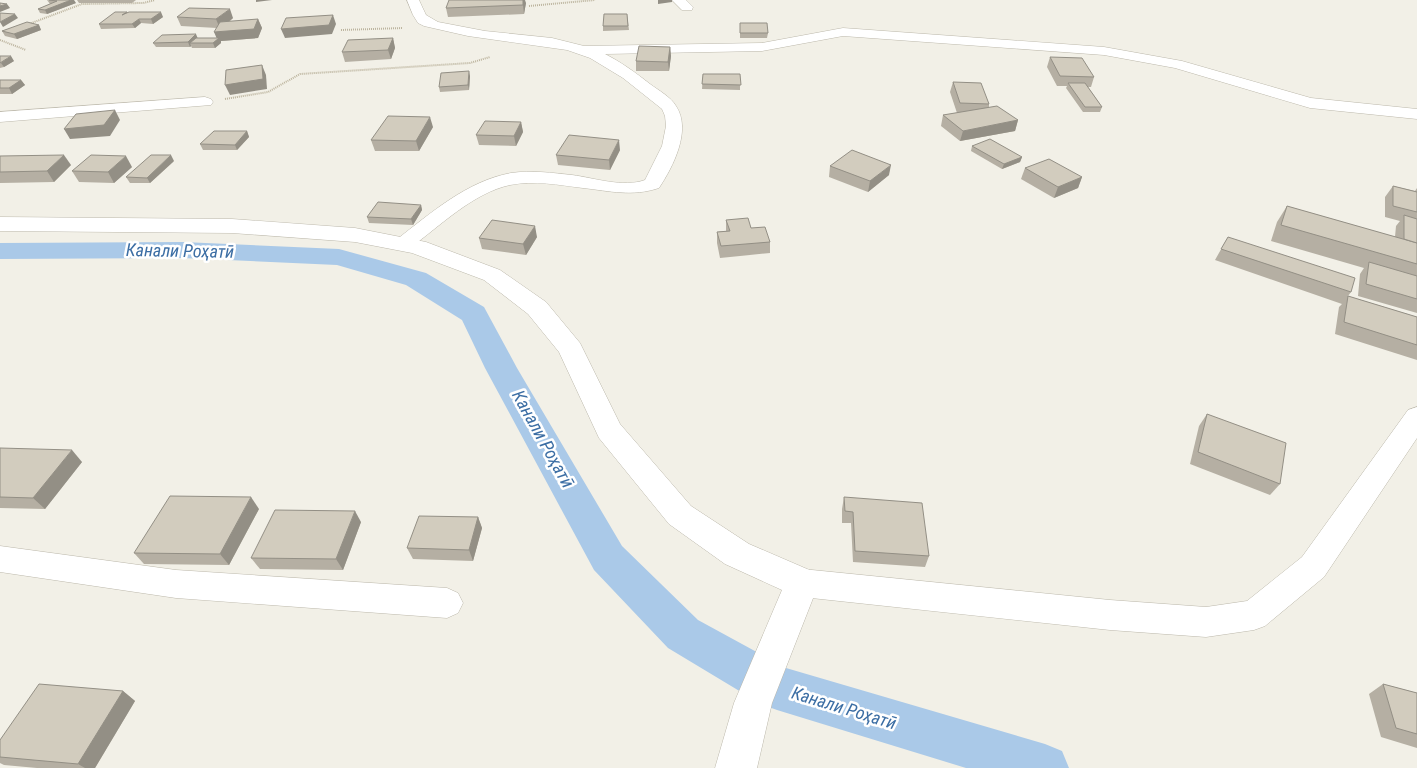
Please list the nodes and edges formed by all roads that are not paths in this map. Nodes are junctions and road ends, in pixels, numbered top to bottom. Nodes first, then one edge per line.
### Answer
1 (413, 0) edge
2 (584, 50) junction
3 (205, 102) road end
4 (1417, 114) edge
5 (0, 117) edge
6 (0, 224) edge
7 (403, 244) junction
8 (1417, 416) edge
9 (0, 559) edge
10 (802, 583) junction
11 (447, 603) dead end
12 (741, 764) edge

1 - 2 street
2 - 4 street
2 - 7 street
3 - 5 street
6 - 7 street
7 - 10 street
8 - 10 street
9 - 11 street
10 - 12 street

